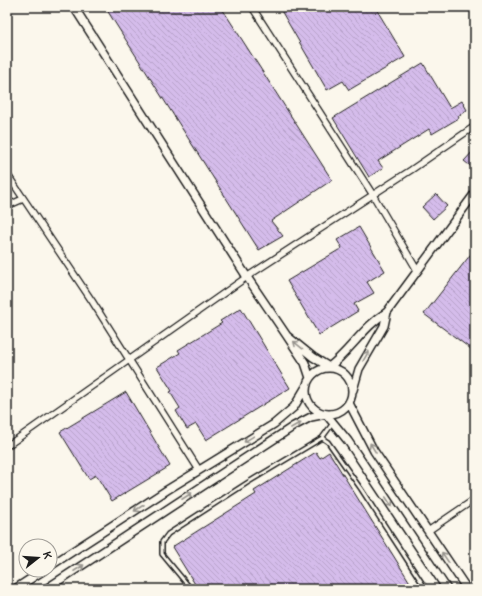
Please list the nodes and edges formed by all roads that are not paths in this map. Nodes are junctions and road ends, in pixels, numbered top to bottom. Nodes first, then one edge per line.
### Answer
1 (74, 7) edge
2 (252, 7) edge
3 (475, 126) edge
4 (7, 174) edge
5 (475, 193) edge
6 (373, 195) junction
7 (23, 199) junction
8 (7, 206) edge
9 (417, 270) junction
10 (247, 277) junction
11 (387, 312) junction
12 (287, 336) junction
13 (129, 360) junction
14 (329, 367) junction
15 (308, 382) junction
16 (353, 393) junction
17 (349, 402) junction
18 (326, 414) junction
19 (334, 423) junction
20 (322, 438) junction
21 (7, 446) edge
22 (199, 470) junction
23 (475, 499) edge
24 (428, 531) junction
25 (58, 561) edge
26 (32, 578) edge
27 (15, 589) edge
28 (46, 589) edge
29 (191, 589) edge
30 (426, 589) edge
31 (446, 589) edge
32 (467, 589) edge

1 - 10 street
2 - 6 street
3 - 6 street
4 - 7 street
5 - 9 street
6 - 9 street
6 - 10 street
7 - 8 street
7 - 13 street
9 - 11 street
10 - 12 street
10 - 13 street
11 - 14 street
16 -> 11 street
14 -> 12 street
12 - 15 street
13 - 21 street
13 - 22 street
14 - 15 street
14 - 16 street
15 - 18 street
15 -> 22 street
16 - 17 street
17 - 18 street
24 -> 17 street
18 - 19 street
28 -> 18 street
19 - 20 lane
19 -> 31 street
20 - 29 lane
20 - 30 lane
22 -> 25 street
23 - 24 street
32 -> 24 street
26 - 27 street

